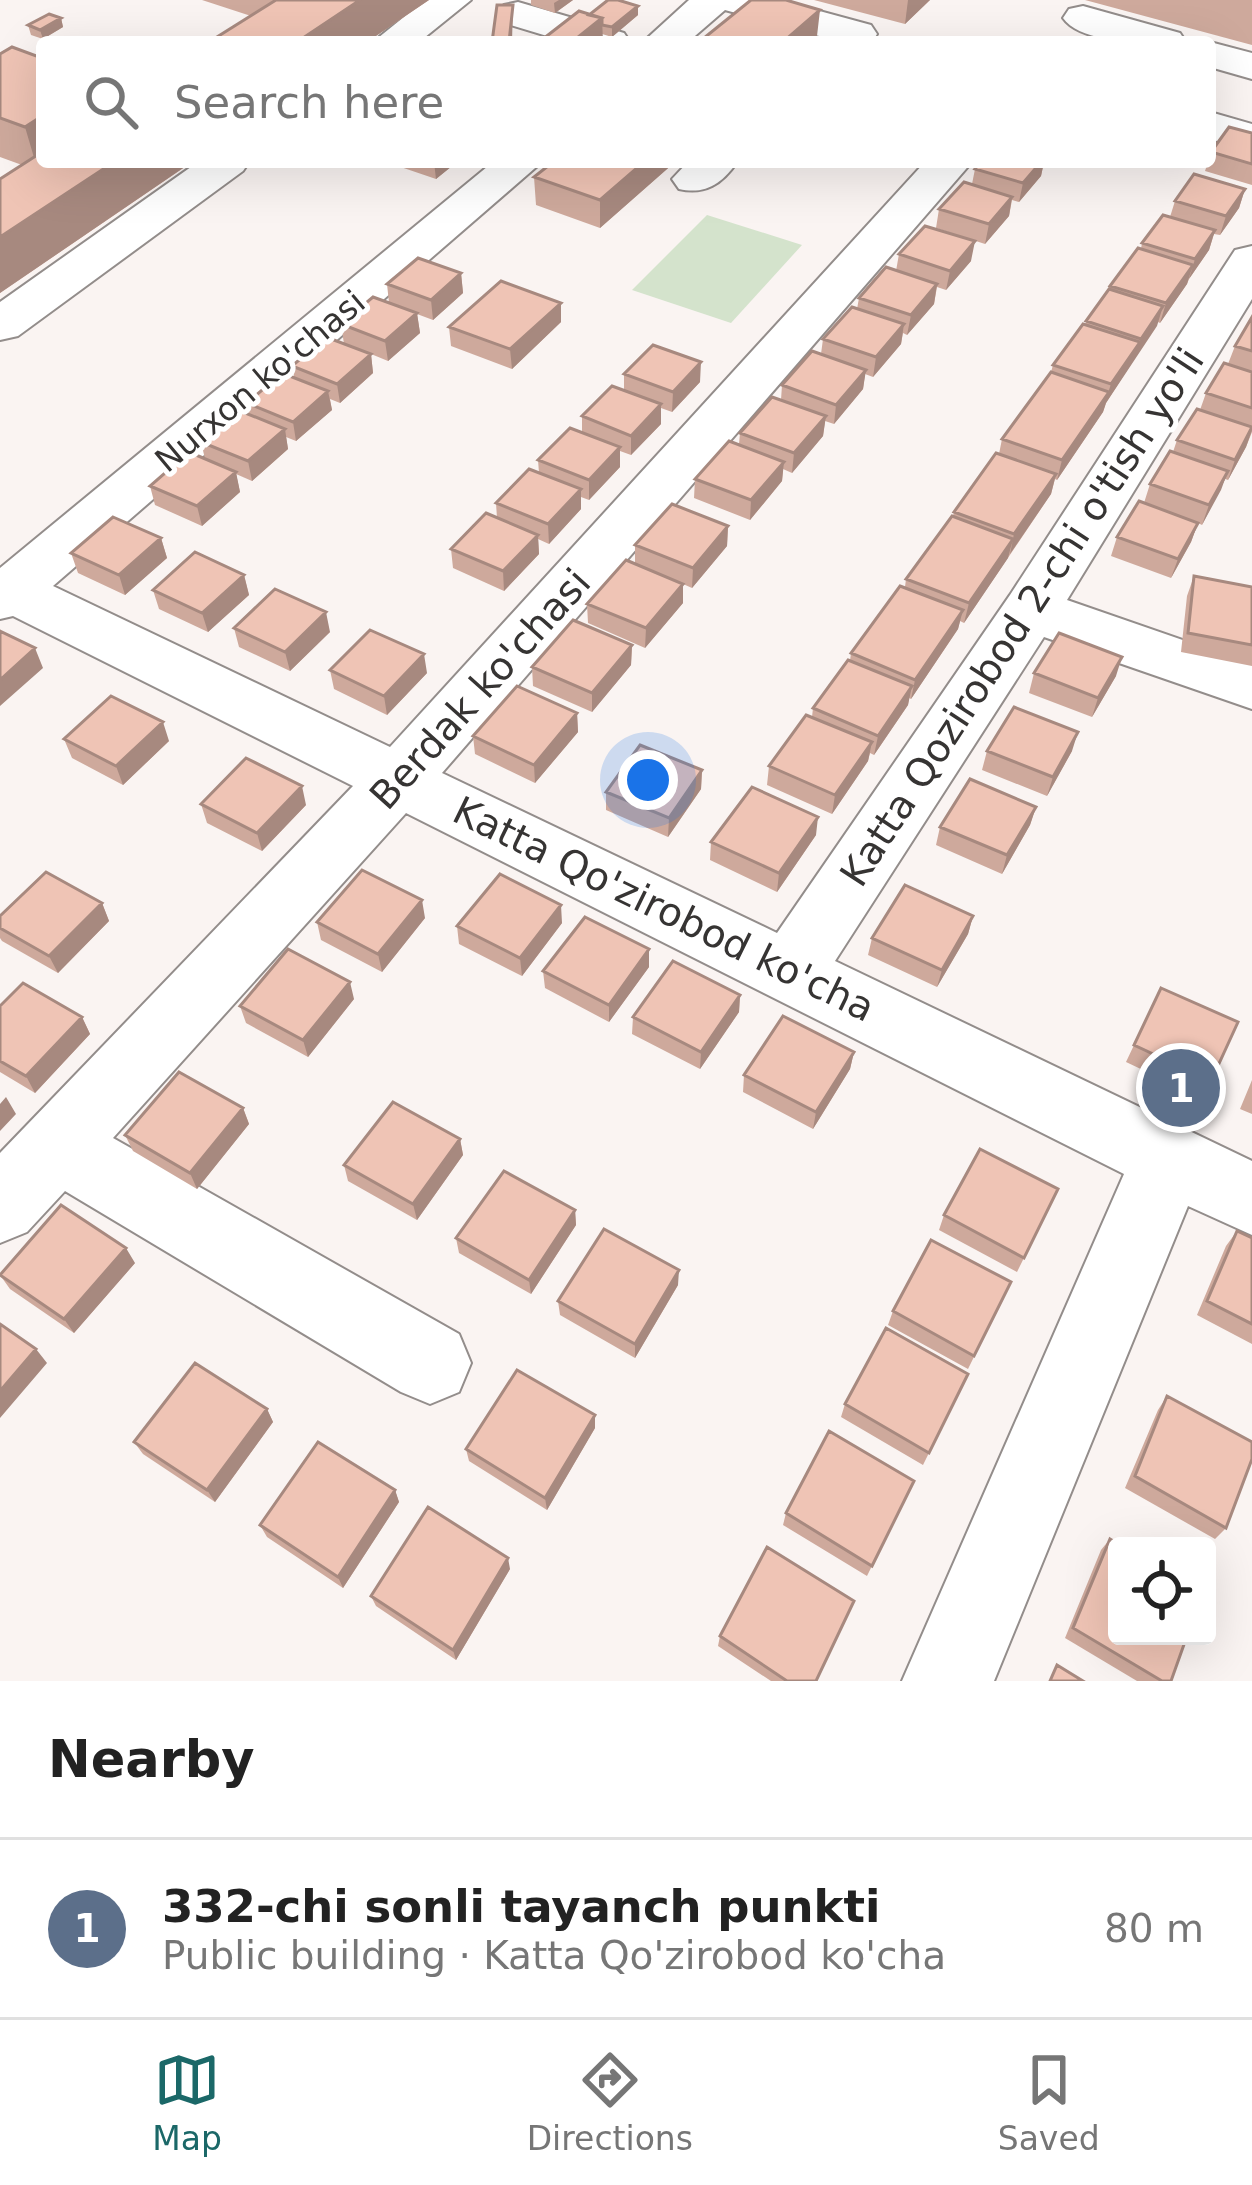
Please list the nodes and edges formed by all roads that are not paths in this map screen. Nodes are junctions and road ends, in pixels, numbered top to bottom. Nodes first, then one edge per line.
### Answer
1 (451, 0) edge
2 (713, 0) edge
3 (734, 0) edge
4 (596, 3) edge
5 (1083, 18) dead end
6 (534, 25) edge
7 (401, 36) edge
8 (583, 36) edge
9 (670, 36) edge
10 (855, 36) edge
11 (1145, 36) edge
12 (1216, 57) edge
13 (1252, 67) edge
14 (1216, 127) edge
15 (1252, 137) edge
16 (219, 168) edge
17 (513, 168) edge
18 (945, 168) edge
19 (1252, 260) edge
20 (1236, 316) edge
21 (0, 325) edge
22 (5, 595) edge
23 (1031, 610) junction
24 (1252, 687) edge
25 (400, 778) junction
26 (789, 972) junction
27 (56, 1145) junction
28 (1169, 1159) junction
29 (1252, 1199) edge
30 (0, 1207) edge
31 (430, 1363) dead end
32 (948, 1681) edge

1 - 7 street
2 - 9 street
3 - 10 street
4 - 6 street
5 - 11 street
6 - 8 street
12 - 13 street
14 - 15 street
16 - 21 street
17 - 22 street, Nurxon ko'chasi
18 - 25 street, Berdak ko'chasi
19 - 20 street, Katta Qozirobod 2-chi o'tish yo'li
20 - 23 street, Katta Qozirobod 2-chi o'tish yo'li
22 - 25 street, Katta Qo'zirobod ko'cha
23 - 24 street
23 - 26 street, Katta Qozirobod 2-chi o'tish yo'li
25 - 26 street, Katta Qo'zirobod ko'cha
25 - 27 street, Berdak ko'chasi
26 - 28 street, Katta Qo'zirobod ko'cha
27 - 30 street, Berdak ko'chasi
27 - 31 street
28 - 29 street, Katta Qo'zirobod ko'cha
28 - 32 street

